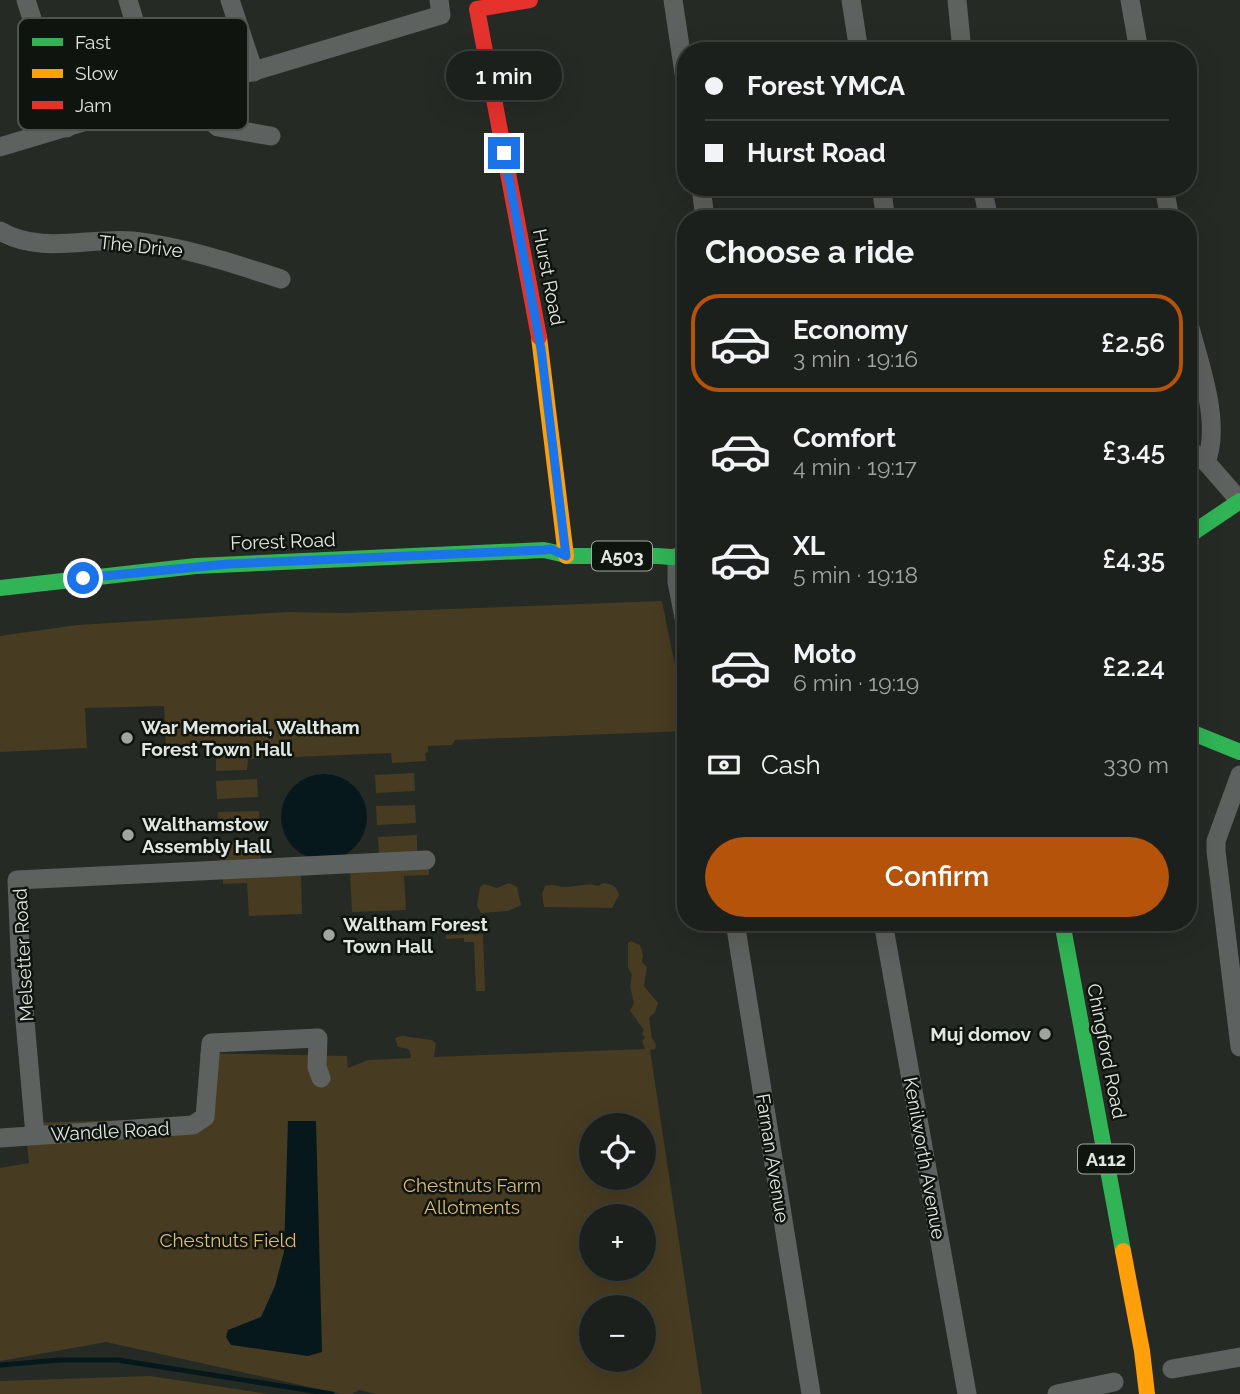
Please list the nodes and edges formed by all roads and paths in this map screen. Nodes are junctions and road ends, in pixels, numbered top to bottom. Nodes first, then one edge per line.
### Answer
1 (26, 0) edge
2 (128, 0) edge
3 (230, 0) edge
4 (439, 0) edge
5 (530, 0) edge
6 (673, 0) edge
7 (851, 0) edge
8 (957, 0) edge
9 (1130, 0) edge
10 (32, 18) edge
11 (133, 18) edge
12 (236, 18) edge
13 (679, 42) edge
14 (858, 42) edge
15 (961, 42) edge
16 (1137, 42) edge
17 (248, 54) edge
18 (254, 72) junction
19 (248, 74) edge
20 (60, 130) edge
21 (236, 130) edge
22 (271, 136) dead end
23 (0, 147) edge
24 (0, 231) edge
25 (281, 279) dead end
26 (1197, 360) edge
27 (1197, 456) edge
28 (1206, 462) junction
29 (1240, 501) edge
30 (1197, 530) edge
31 (566, 556) junction
32 (677, 557) edge
33 (553, 569) dead end
34 (320, 576) dead end
35 (300, 578) dead end
36 (0, 588) edge
37 (1197, 735) edge
38 (1240, 752) edge
39 (1240, 775) edge
40 (426, 860) dead end
41 (736, 931) edge
42 (885, 931) edge
43 (1064, 931) edge
44 (1240, 1047) edge
45 (321, 1078) dead end
46 (36, 1135) junction
47 (0, 1138) edge
48 (1240, 1357) edge
49 (1172, 1369) dead end
50 (1114, 1382) dead end
51 (811, 1394) edge
52 (967, 1394) edge
53 (1056, 1394) edge
54 (1147, 1394) edge

1 - 10 street
2 - 11 street
3 - 12 street
4 - 18 street
5 - 31 main road, Hurst Road
6 - 13 street
7 - 14 street
8 - 15 street
9 - 16 street
17 - 18 street
18 - 19 street
20 - 23 street
21 - 22 street
24 - 25 street, The Drive
26 - 28 street
27 - 28 street
28 - 29 street
29 - 30 main road
31 - 32 main road, Forest Road / A503
31 - 33 main road, A503
31 - 36 main road, Forest Road / A503
34 - 35 main road, Forest Road
37 - 38 main road
39 - 44 street
40 - 46 street, Melsetter Road
41 - 51 street, Farnan Avenue
42 - 52 street, Kenilworth Avenue
43 - 54 main road, Chingford Road / A112
45 - 46 street, Wandle Road
46 - 47 street, Wandle Road
48 - 49 street
50 - 53 street

